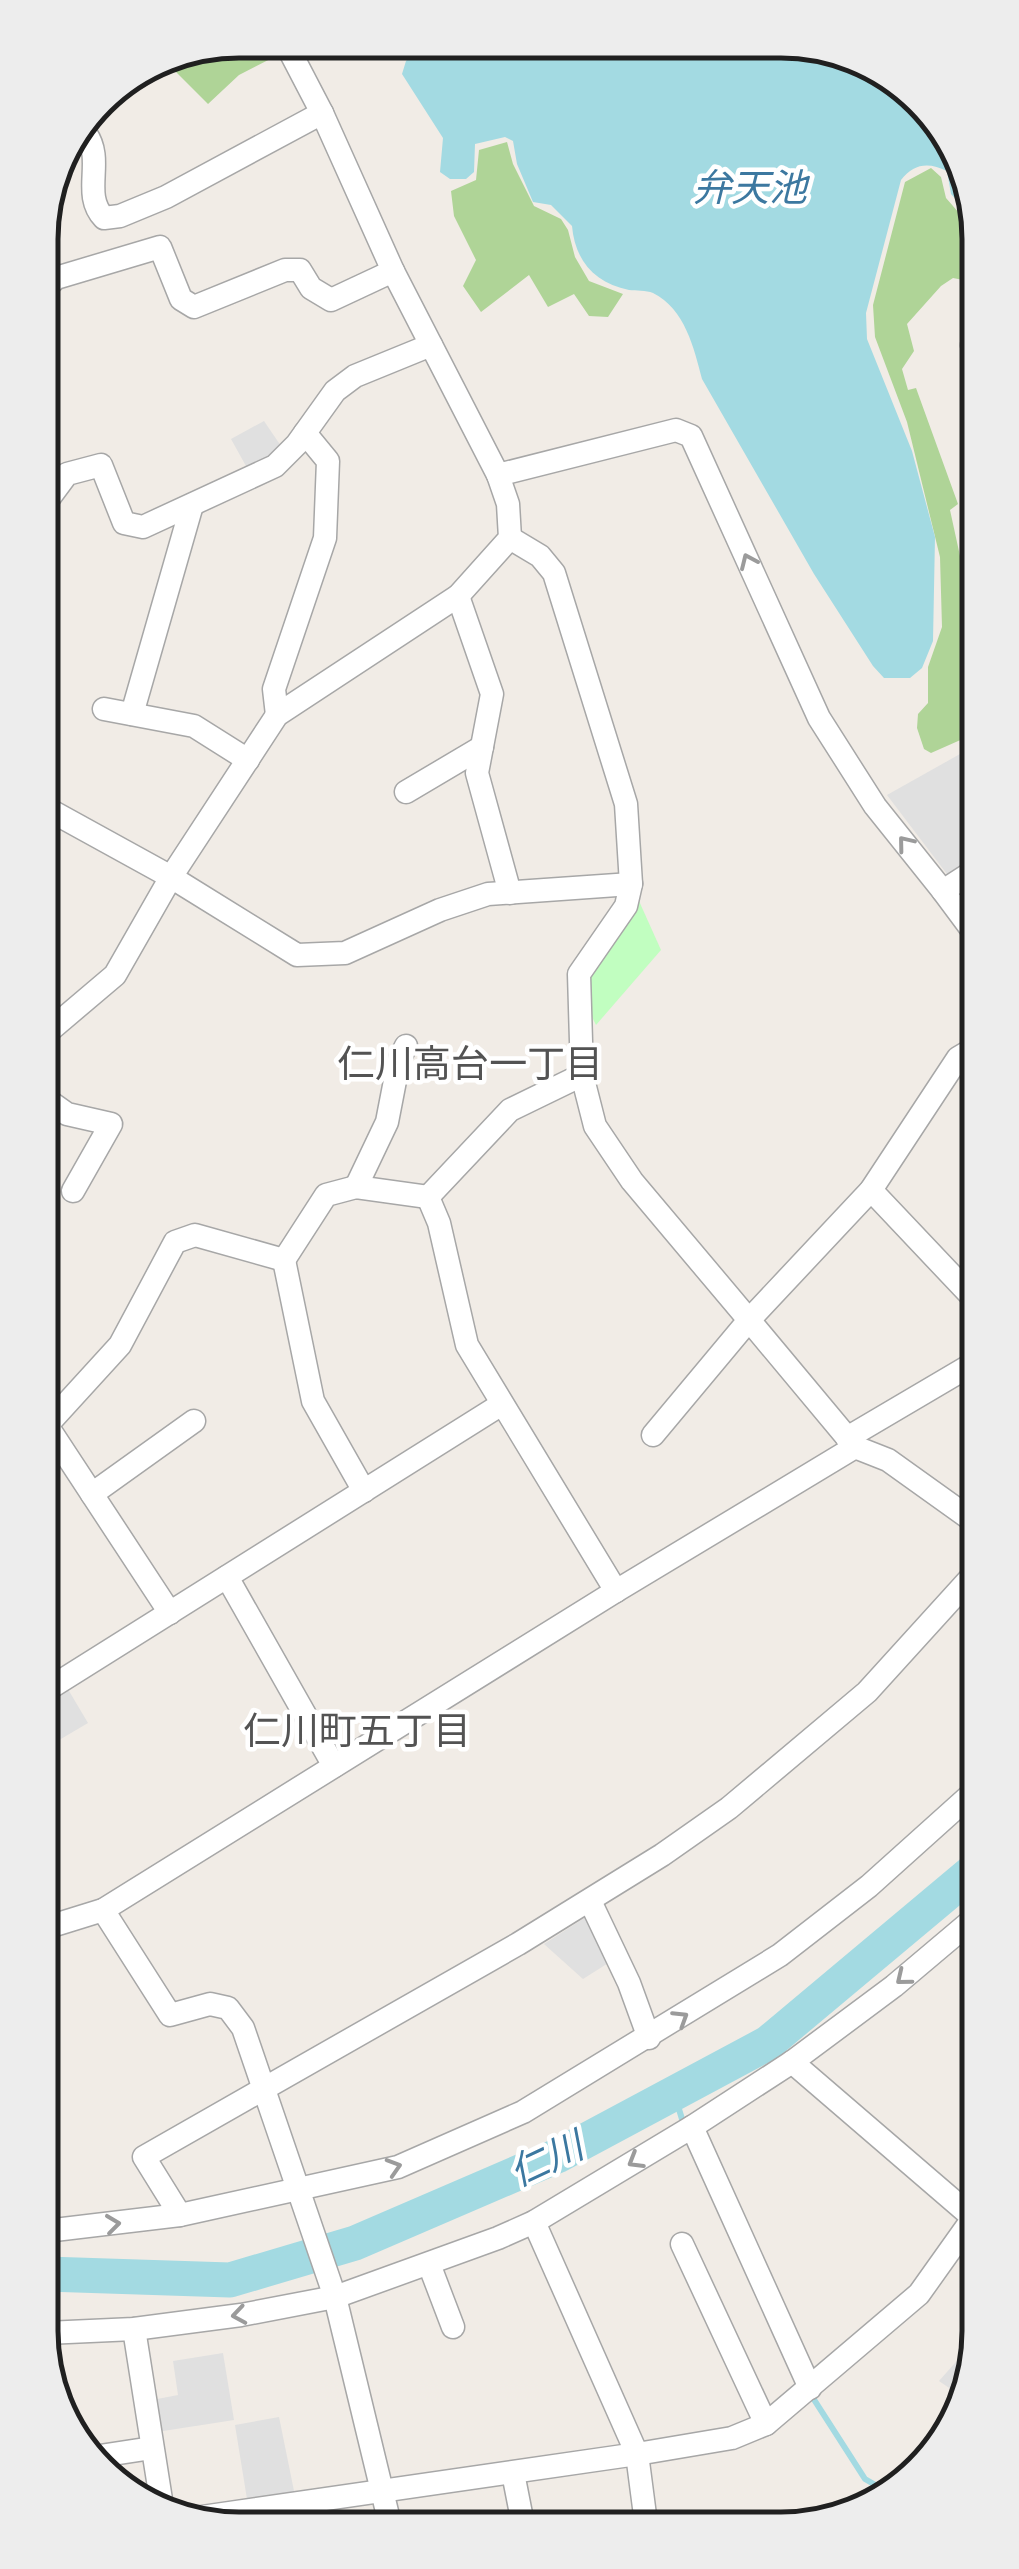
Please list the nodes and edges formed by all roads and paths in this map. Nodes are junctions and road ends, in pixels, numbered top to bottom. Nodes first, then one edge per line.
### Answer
1 (293, 58) edge
2 (322, 113) junction
3 (89, 137) edge
4 (393, 271) junction
5 (58, 277) edge
6 (430, 345) junction
7 (305, 432) junction
8 (498, 476) junction
9 (58, 485) edge
10 (192, 505) junction
11 (510, 538) junction
12 (458, 596) junction
13 (104, 709) dead end
14 (132, 714) junction
15 (277, 716) junction
16 (482, 747) junction
17 (248, 760) junction
18 (406, 792) dead end
19 (58, 815) edge
20 (171, 877) junction
21 (962, 880) edge
22 (631, 884) junction
23 (943, 891) junction
24 (510, 893) junction
25 (962, 917) edge
26 (58, 1023) edge
27 (406, 1046) dead end
28 (962, 1056) edge
29 (582, 1075) junction
30 (58, 1108) edge
31 (356, 1186) junction
32 (871, 1190) junction
33 (74, 1191) dead end
34 (428, 1197) junction
35 (284, 1260) junction
36 (962, 1286) edge
37 (750, 1320) junction
38 (961, 1371) edge
39 (502, 1404) junction
40 (58, 1411) edge
41 (194, 1422) dead end
42 (653, 1435) dead end
43 (58, 1442) edge
44 (851, 1442) junction
45 (364, 1491) junction
46 (92, 1494) junction
47 (961, 1513) edge
48 (228, 1577) junction
49 (961, 1589) edge
50 (616, 1591) junction
51 (170, 1613) junction
52 (58, 1683) edge
53 (334, 1766) junction
54 (961, 1803) edge
55 (590, 1900) junction
56 (103, 1910) junction
57 (58, 1924) edge
58 (961, 1929) edge
59 (649, 2038) junction
60 (792, 2062) junction
61 (264, 2088) junction
62 (692, 2127) junction
63 (300, 2190) junction
64 (961, 2204) edge
65 (180, 2216) junction
66 (534, 2222) junction
67 (58, 2230) edge
68 (961, 2238) edge
69 (682, 2244) dead end
70 (429, 2264) junction
71 (334, 2297) junction
72 (452, 2327) dead end
73 (134, 2330) junction
74 (58, 2333) edge
75 (810, 2388) junction
76 (766, 2424) junction
77 (152, 2448) junction
78 (637, 2454) junction
79 (107, 2455) edge
80 (512, 2472) junction
81 (381, 2492) junction
82 (160, 2494) edge
83 (238, 2512) edge
84 (387, 2512) edge
85 (520, 2512) edge
86 (645, 2512) edge

1 - 2 street
2 - 3 street
2 - 4 street
4 - 5 street
4 - 6 street
6 - 7 street
6 - 8 street
7 - 10 street
7 - 15 street
8 - 11 street
23 -> 8 street
9 - 10 street
10 - 14 street
11 - 12 street
11 - 22 street
12 - 15 street
12 - 16 street
13 - 14 street
14 - 17 street
15 - 17 street
16 - 18 street
16 - 24 street
17 - 20 street
19 - 20 street
20 - 24 street
20 - 26 street
21 - 23 street
22 - 24 street
22 - 29 street
23 - 25 street
27 - 31 street
28 - 32 street
29 - 34 street
29 - 37 street
30 - 33 street
31 - 34 street
31 - 35 street
32 - 36 street
32 - 37 street
34 - 39 street
35 - 40 street
35 - 45 street
37 - 42 street
37 - 44 street
38 - 44 street
39 - 45 street
39 - 50 street
41 - 46 street
43 - 46 street
44 - 47 street
44 - 50 street
45 - 48 street
46 - 51 street
48 - 51 street
48 - 53 street
49 - 55 street
50 - 53 street
51 - 52 street
53 - 56 street
59 -> 54 street
55 - 59 street
55 - 61 street
56 - 57 street
56 - 61 street
58 -> 60 street
63 -> 59 street
60 - 62 street
60 - 64 street
61 - 63 street
61 - 65 street
62 -> 66 street
62 - 75 street
63 - 65 street
63 - 71 street
67 -> 65 street
66 - 70 street
66 - 78 street
68 - 75 street
69 - 76 street
70 - 71 street
70 - 72 street
71 -> 73 street
71 - 81 street
73 - 74 street
73 - 77 street
75 - 76 street
76 - 78 street
77 - 79 street
77 - 82 street
78 - 80 street
78 - 86 street
80 - 81 street
80 - 85 street
81 - 83 street
81 - 84 street

